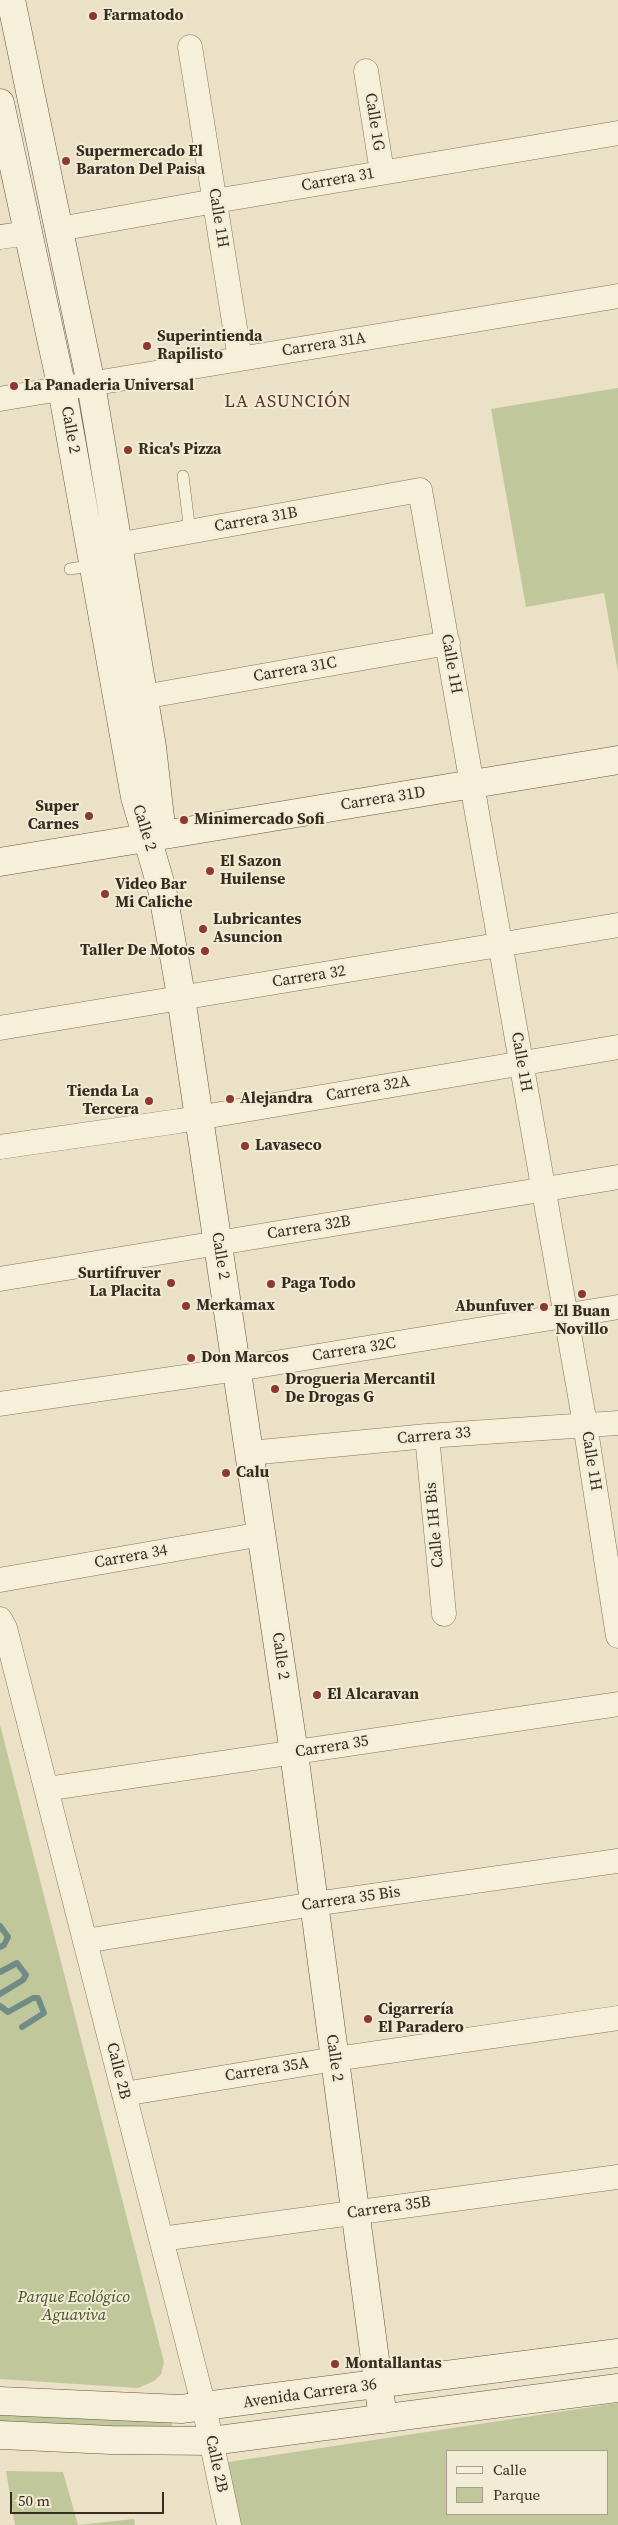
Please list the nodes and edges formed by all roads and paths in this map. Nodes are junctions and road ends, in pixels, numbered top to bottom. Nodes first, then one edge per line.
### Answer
1 (11, 0) edge
2 (190, 47) dead end
3 (366, 71) dead end
4 (0, 103) edge
5 (618, 133) edge
6 (382, 172) junction
7 (215, 201) junction
8 (59, 230) junction
9 (28, 233) junction
10 (0, 237) edge
11 (618, 296) edge
12 (240, 359) junction
13 (91, 384) junction
14 (62, 389) junction
15 (0, 399) edge
16 (183, 476) dead end
17 (420, 490) joint
18 (190, 532) junction
19 (118, 545) junction
20 (85, 561) junction
21 (448, 643) junction
22 (143, 697) junction
23 (618, 760) edge
24 (472, 784) junction
25 (154, 837) junction
26 (0, 862) edge
27 (618, 925) edge
28 (500, 945) junction
29 (182, 997) junction
30 (0, 1028) edge
31 (618, 1047) edge
32 (522, 1063) junction
33 (200, 1117) junction
34 (0, 1147) edge
35 (618, 1177) edge
36 (544, 1189) junction
37 (219, 1243) junction
38 (0, 1279) edge
39 (618, 1307) edge
40 (566, 1316) junction
41 (238, 1369) junction
42 (0, 1404) edge
43 (618, 1423) edge
44 (585, 1424) junction
45 (427, 1436) junction
46 (250, 1453) junction
47 (262, 1534) junction
48 (0, 1580) edge
49 (444, 1614) dead end
50 (0, 1619) edge
51 (618, 1636) edge
52 (618, 1704) edge
53 (294, 1753) junction
54 (46, 1789) junction
55 (618, 1861) edge
56 (314, 1904) junction
57 (85, 1941) junction
58 (618, 2018) edge
59 (335, 2059) junction
60 (124, 2094) junction
61 (618, 2177) edge
62 (355, 2212) junction
63 (161, 2239) junction
64 (618, 2353) edge
65 (378, 2385) junction
66 (618, 2388) edge
67 (0, 2401) edge
68 (204, 2407) junction
69 (383, 2419) junction
70 (0, 2435) edge
71 (211, 2441) junction
72 (229, 2525) edge

1 - 8 street, Calle 2
2 - 7 street, Calle 1H
3 - 6 street, Calle 1G
4 - 9 street, Calle 2
5 - 6 street, Carrera 31
6 - 7 street, Carrera 31
7 - 8 street, Carrera 31
7 - 12 street, Calle 1H
8 - 13 street, Calle 2
9 - 10 street
9 - 14 street, Calle 2
11 - 12 street, Carrera 31A
12 - 13 street, Carrera 31A
13 - 14 street, Carrera 31A
13 - 19 street, Calle 2
14 - 15 street, Carrera 31A
14 - 20 street, Calle 2
16 - 18 lane
17 - 18 street, Carrera 31B
17 - 21 street, Calle 1H
18 - 19 street, Carrera 31B
19 - 20 street, Carrera 31B
19 - 22 street, Calle 2
20 - 25 street, Calle 2
21 - 22 street, Carrera 31C
21 - 24 street, Calle 1H
22 - 25 street, Calle 2
23 - 24 street, Carrera 31D
24 - 25 street, Carrera 31D
24 - 28 street, Calle 1H
25 - 26 street, Carrera 31D
25 - 29 street, Calle 2
27 - 28 street, Carrera 32
28 - 29 street, Carrera 32
28 - 32 street, Calle 1H
29 - 30 street, Carrera 32
29 - 33 street, Calle 2
31 - 32 street, Carrera 32A
32 - 33 street, Carrera 32A
32 - 36 street, Calle 1H
33 - 34 street, Carrera 32A
33 - 37 street, Calle 2
35 - 36 street, Carrera 32B
36 - 37 street, Carrera 32B
36 - 40 street, Calle 1H
37 - 38 street, Carrera 32B
37 - 41 street, Calle 2
39 - 40 street, Carrera 32C
40 - 41 street, Carrera 32C
40 - 44 street, Calle 1H
41 - 42 street, Carrera 32C
41 - 46 street, Calle 2
43 - 44 street, Carrera 33
44 - 45 street, Carrera 33
44 - 51 street, Calle 1H
45 - 46 street, Carrera 33
45 - 49 street, Calle 1H Bis
46 - 47 street, Calle 2
47 - 48 street, Carrera 34
47 - 53 street, Calle 2
50 - 54 street, Calle 2B
52 - 53 street, Carrera 35
53 - 54 street, Carrera 35
53 - 56 street, Calle 2
54 - 57 street, Calle 2B
55 - 56 street, Carrera 35 Bis
56 - 57 street, Carrera 35 Bis
56 - 59 street, Calle 2
57 - 60 street, Calle 2B
58 - 59 street, Carrera 35A
59 - 60 street, Carrera 35A
59 - 62 street, Calle 2
60 - 63 street, Calle 2B
61 - 62 street, Carrera 35B
62 - 63 street, Carrera 35B
62 - 65 street, Calle 2
63 - 68 street, Calle 2B
64 - 65 street, Avenida Carrera 36
65 - 68 street, Avenida Carrera 36
65 - 69 street, Calle 2
66 - 69 street, Avenida Carrera 36
67 - 68 street, Avenida Carrera 36
68 - 71 street, Calle 2B
69 - 71 street, Avenida Carrera 36
70 - 71 street, Avenida Carrera 36
71 - 72 street, Calle 2B

